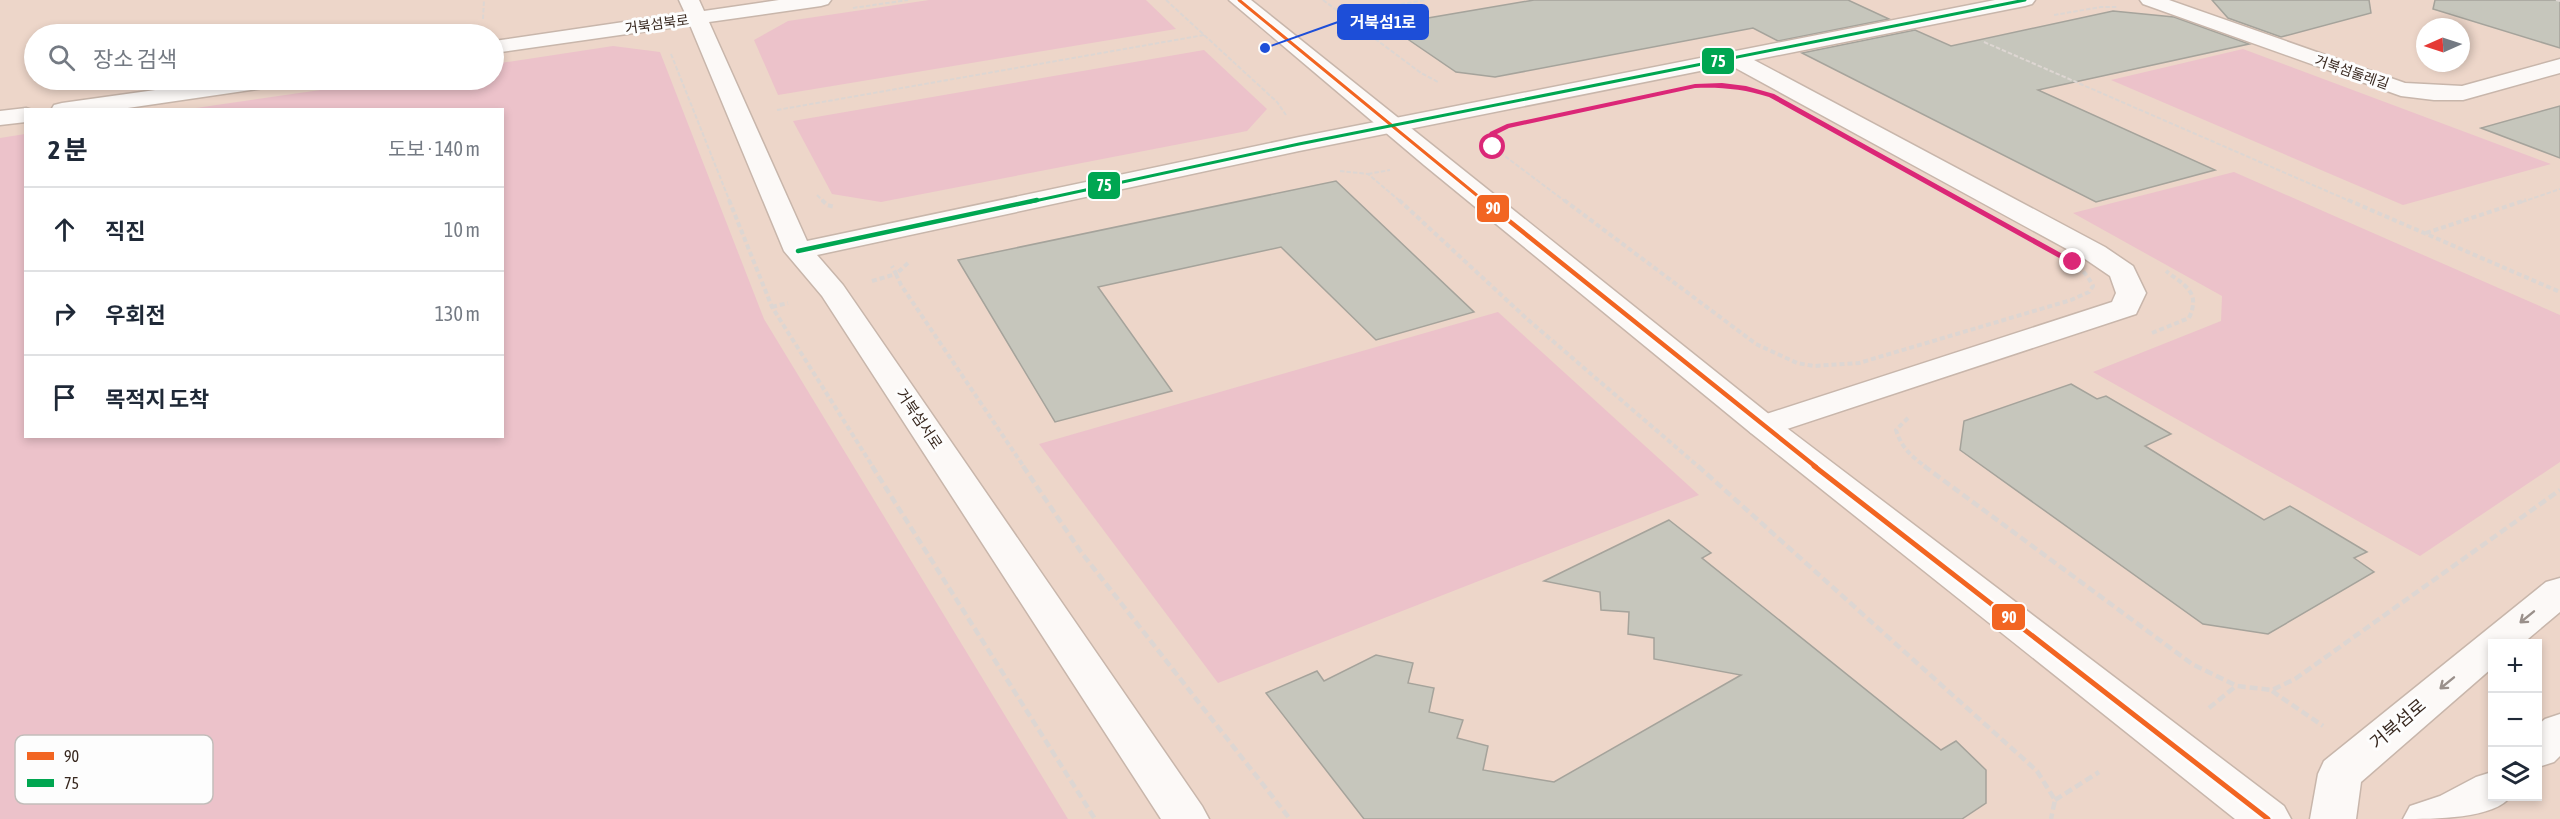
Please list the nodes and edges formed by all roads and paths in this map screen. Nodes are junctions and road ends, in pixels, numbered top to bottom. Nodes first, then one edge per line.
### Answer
1 (821, 0) edge
2 (908, 0) edge
3 (1166, 0) edge
4 (1239, 0) edge
5 (1323, 0) edge
6 (1426, 0) edge
7 (2025, 0) edge
8 (2150, 0) edge
9 (2122, 7) dead end
10 (851, 8) dead end
11 (692, 9) edge
12 (1342, 14) junction
13 (2048, 16) dead end
14 (1204, 35) junction
15 (1977, 39) dead end
16 (504, 45) edge
17 (670, 51) dead end
18 (1736, 59) junction
19 (2560, 66) edge
20 (1445, 84) dead end
21 (201, 90) edge
22 (773, 100) dead end
23 (76, 108) edge
24 (24, 115) edge
25 (0, 118) edge
26 (1284, 121) dead end
27 (1392, 126) junction
28 (1397, 168) dead end
29 (1329, 172) dead end
30 (1368, 174) junction
31 (2560, 189) edge
32 (815, 194) dead end
33 (840, 209) dead end
34 (2425, 234) junction
35 (798, 252) junction
36 (911, 259) dead end
37 (2163, 269) dead end
38 (897, 274) junction
39 (871, 281) dead end
40 (2560, 292) edge
41 (2071, 300) joint
42 (788, 303) dead end
43 (772, 307) junction
44 (2147, 335) dead end
45 (1909, 417) dead end
46 (1763, 426) junction
47 (2560, 490) edge
48 (2560, 591) edge
49 (2501, 639) edge
50 (2488, 650) edge
51 (2237, 686) junction
52 (2272, 690) junction
53 (2209, 708) dead end
54 (2323, 726) dead end
55 (2560, 731) edge
56 (2541, 747) edge
57 (2099, 772) dead end
58 (2488, 793) edge
59 (2055, 800) junction
60 (1095, 819) edge
61 (1186, 819) edge
62 (1290, 819) edge
63 (2051, 819) edge
64 (2268, 819) edge
65 (2333, 819) edge
66 (2426, 819) edge

1 - 11 street, 거북섬북로
2 - 10 path
3 - 14 path
4 - 27 street
5 - 12 path
6 - 12 path
7 - 18 street
8 - 19 street, 거북섬둘레길
9 - 13 path
11 - 16 street, 거북섬북로
11 - 35 street, 거북섬서로
12 - 20 path
14 - 22 path
14 - 26 path
15 - 34 path
17 - 43 path
18 - 27 street
18 - 46 street
21 - 23 street
24 - 25 street
27 - 35 street
27 - 46 street
28 - 30 path
29 - 30 path
30 - 59 path
31 - 34 path
32 - 33 path
34 - 40 path
35 - 61 street, 거북섬서로
36 - 38 path
37 - 44 path
38 - 39 path
38 - 62 path
41 - 41 path
42 - 43 path
43 - 60 path
45 - 51 path
46 - 64 street
47 - 52 path
48 -> 49 street, 거북섬로
50 -> 65 street, 거북섬로
51 - 52 path
51 - 53 path
52 - 54 path
55 - 56 street
57 - 59 path
58 - 66 street
59 - 63 path

